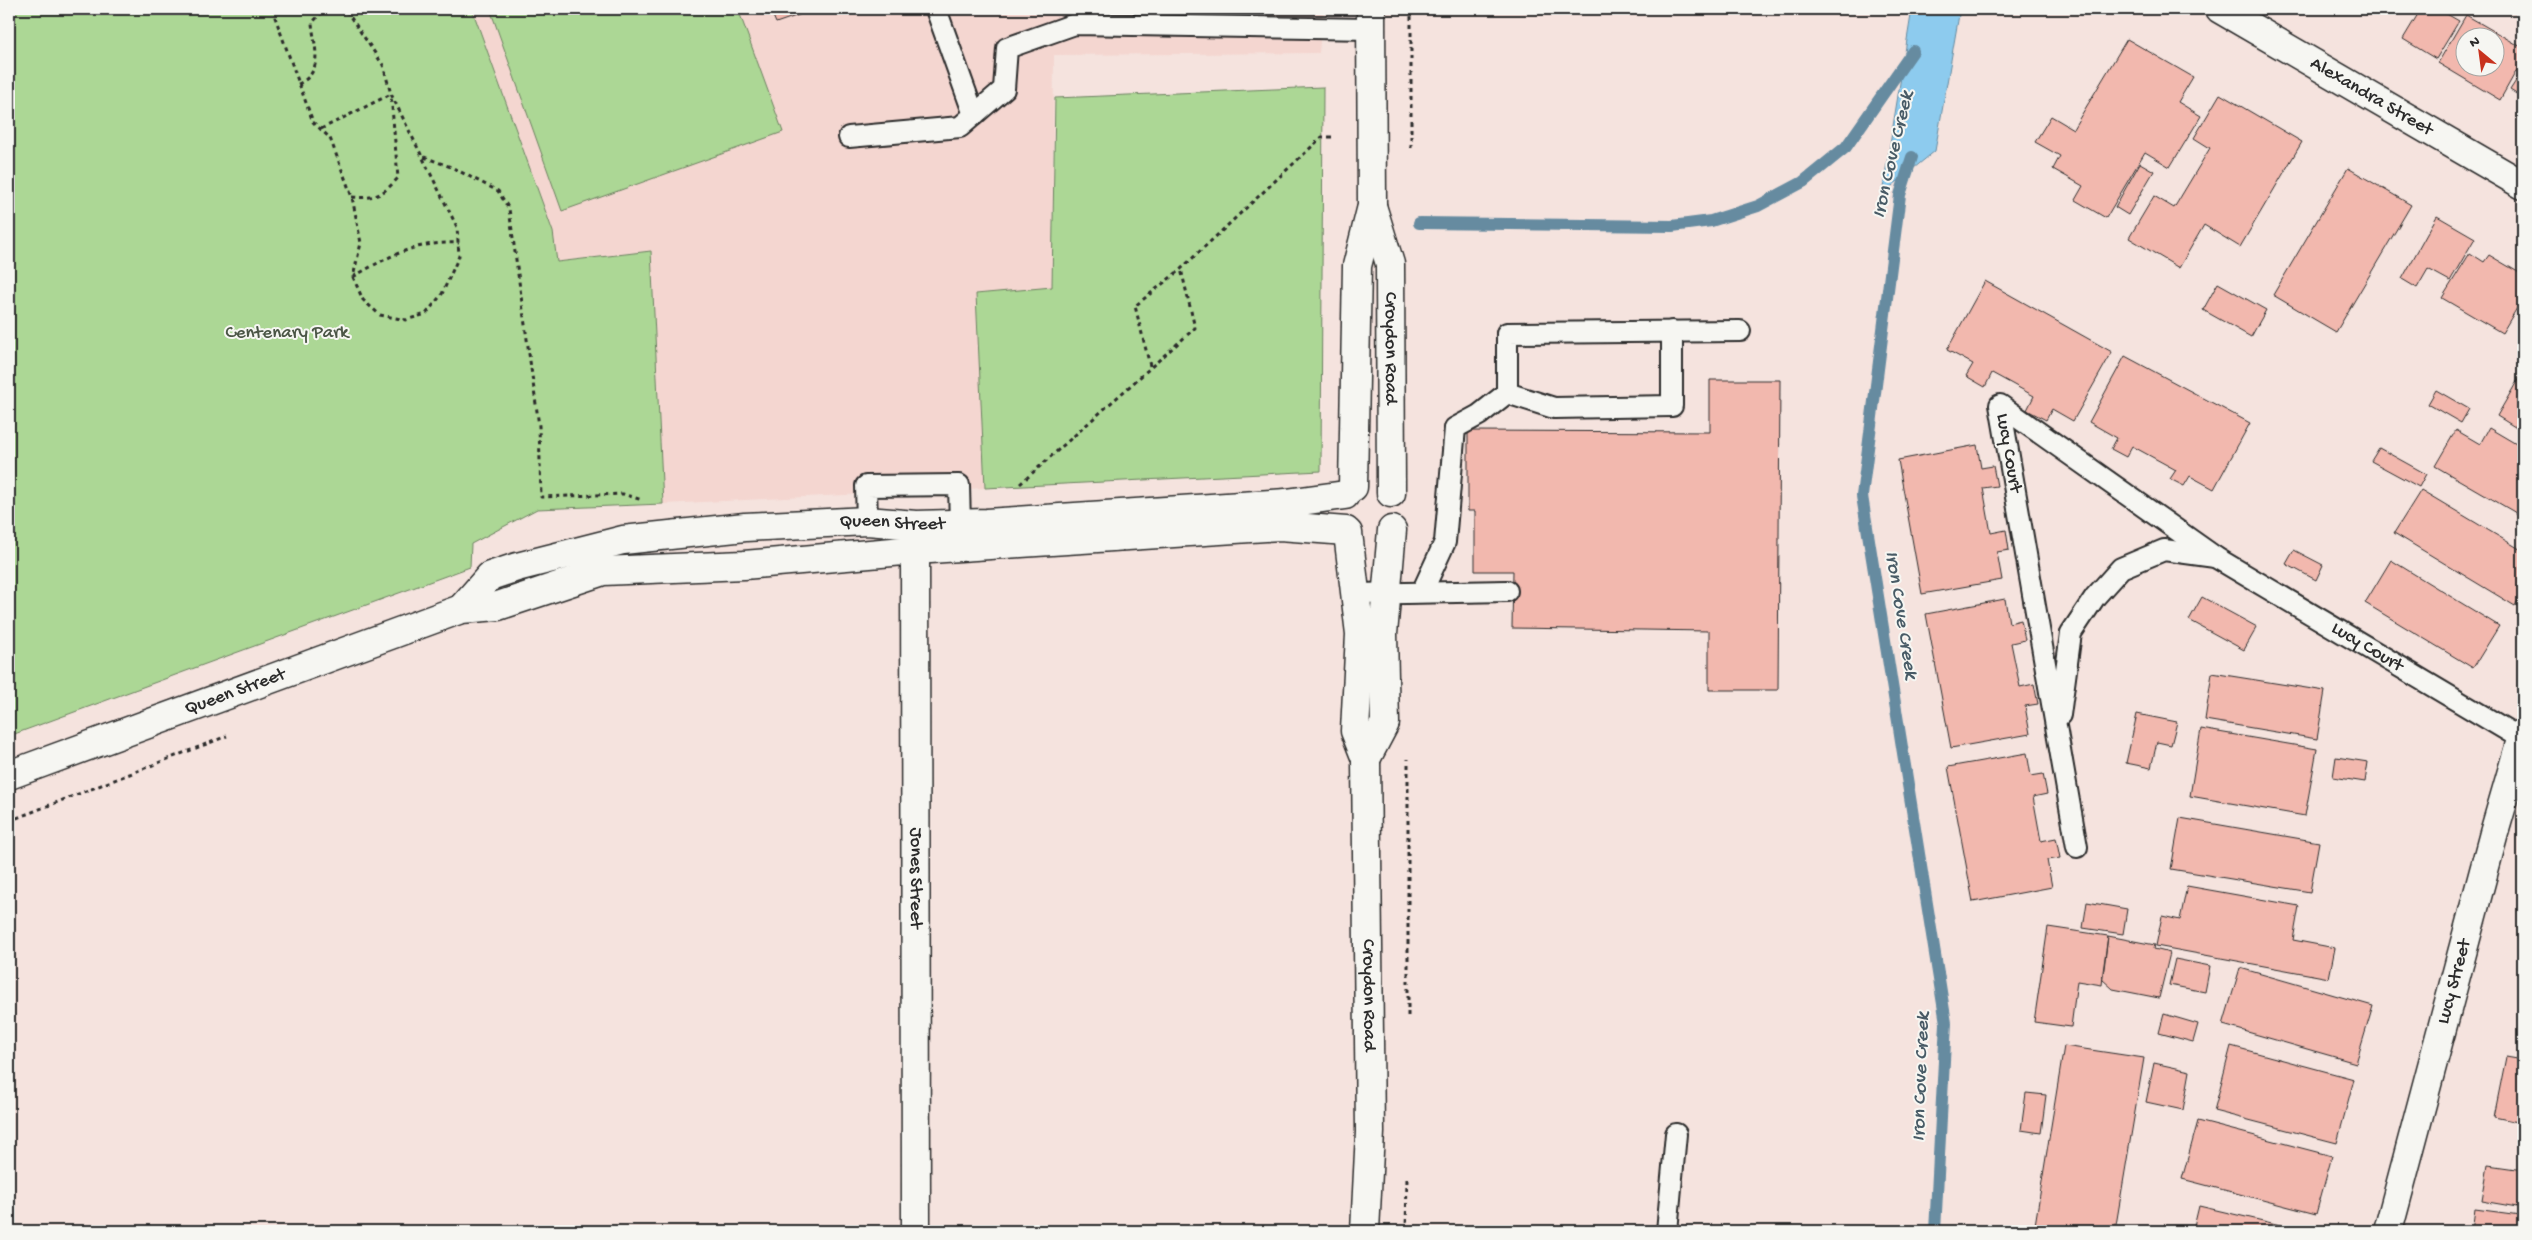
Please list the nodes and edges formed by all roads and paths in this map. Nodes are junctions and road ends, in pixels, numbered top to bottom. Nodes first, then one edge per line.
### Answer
1 (272, 9) edge
2 (325, 9) edge
3 (345, 9) edge
4 (936, 9) edge
5 (2220, 9) edge
6 (1371, 19) edge
7 (298, 84) junction
8 (391, 94) junction
9 (974, 115) junction
10 (320, 129) junction
11 (1371, 135) junction
12 (849, 137) dead end
13 (424, 157) junction
14 (2523, 185) edge
15 (352, 197) junction
16 (1372, 206) junction
17 (459, 243) junction
18 (1181, 268) junction
19 (353, 276) junction
20 (1740, 331) dead end
21 (1672, 332) junction
22 (1150, 366) junction
23 (1507, 394) junction
24 (1018, 487) dead end
25 (1349, 491) junction
26 (1391, 493) junction
27 (650, 503) dead end
28 (868, 521) junction
29 (960, 525) junction
30 (1392, 530) junction
31 (1347, 532) junction
32 (915, 537) junction
33 (2215, 557) junction
34 (1387, 592) junction
35 (1422, 592) junction
36 (1507, 592) dead end
37 (1355, 594) junction
38 (461, 609) junction
39 (2057, 732) junction
40 (231, 735) dead end
41 (2522, 736) edge
42 (1366, 759) junction
43 (9, 775) edge
44 (9, 821) edge
45 (2077, 847) dead end
46 (1676, 1134) dead end
47 (916, 1231) edge
48 (1365, 1231) edge
49 (1667, 1231) edge
50 (2388, 1231) edge

1 - 7 path
2 - 7 path
3 - 8 path
4 - 9 lane
5 - 14 street, Alexandra Street
6 - 9 lane
6 - 11 street, Croydon Road
7 - 10 path
8 - 10 path
8 - 13 path
8 - 15 path
9 - 12 lane
10 - 15 path
11 - 16 street, Croydon Road
11 - 18 path
13 - 17 path
13 - 27 path
15 - 19 path
16 - 25 street, Croydon Road
16 - 26 street, Croydon Road
17 - 19 path
17 - 19 path
18 - 22 path
18 - 22 path
20 - 21 lane
21 - 23 lane
21 - 23 lane
22 - 24 path
23 - 35 lane
25 - 26 street
25 - 29 street, Queen Street
25 - 31 street
26 - 30 street
28 - 29 lane
28 - 32 street, Queen Street
28 - 38 street, Queen Street
29 - 32 street, Queen Street
30 - 31 street
30 - 34 street, Croydon Road
31 - 32 street, Queen Street
31 - 37 street, Croydon Road
32 - 38 street, Queen Street
32 - 47 street, Jones Street
33 - 39 lane, Lucy Court
33 - 39 lane, Lucy Court
33 - 41 lane, Lucy Court
34 - 35 lane
34 - 37 lane
34 - 42 street, Croydon Road
35 - 36 lane
37 - 42 street, Croydon Road
38 - 43 street, Queen Street
39 - 45 lane, Lucy Court
40 - 44 path
41 - 50 street, Lucy Street
42 - 48 street, Croydon Road
46 - 49 lane

